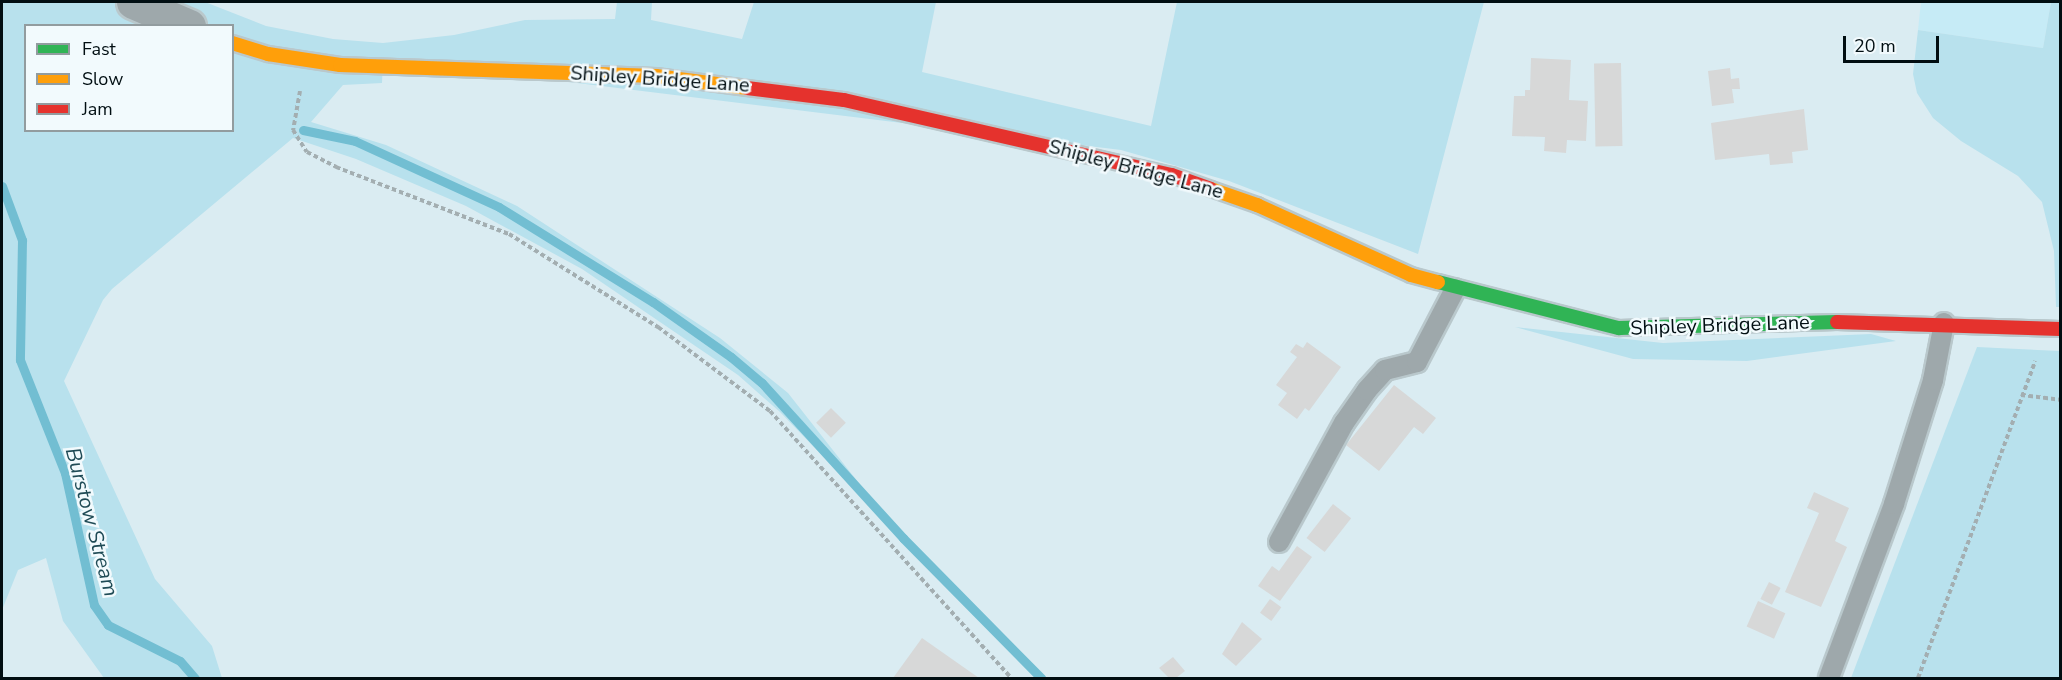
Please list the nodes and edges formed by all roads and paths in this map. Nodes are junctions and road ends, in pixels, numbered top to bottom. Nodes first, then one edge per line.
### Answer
1 (134, 2) edge
2 (184, 24) edge
3 (234, 43) edge
4 (306, 61) junction
5 (1455, 289) junction
6 (1944, 323) junction
7 (2056, 328) edge
8 (2021, 395) junction
9 (2061, 400) edge
10 (1279, 542) dead end
11 (1011, 678) edge
12 (1829, 678) edge
13 (1918, 678) edge

1 - 2 street
3 - 4 street, Shipley Bridge Lane
4 - 5 street, Shipley Bridge Lane
4 - 11 path
5 - 6 street, Shipley Bridge Lane
5 - 10 lane
6 - 7 street, Shipley Bridge Lane
6 - 12 lane
7 - 8 path
8 - 9 path
8 - 13 path

